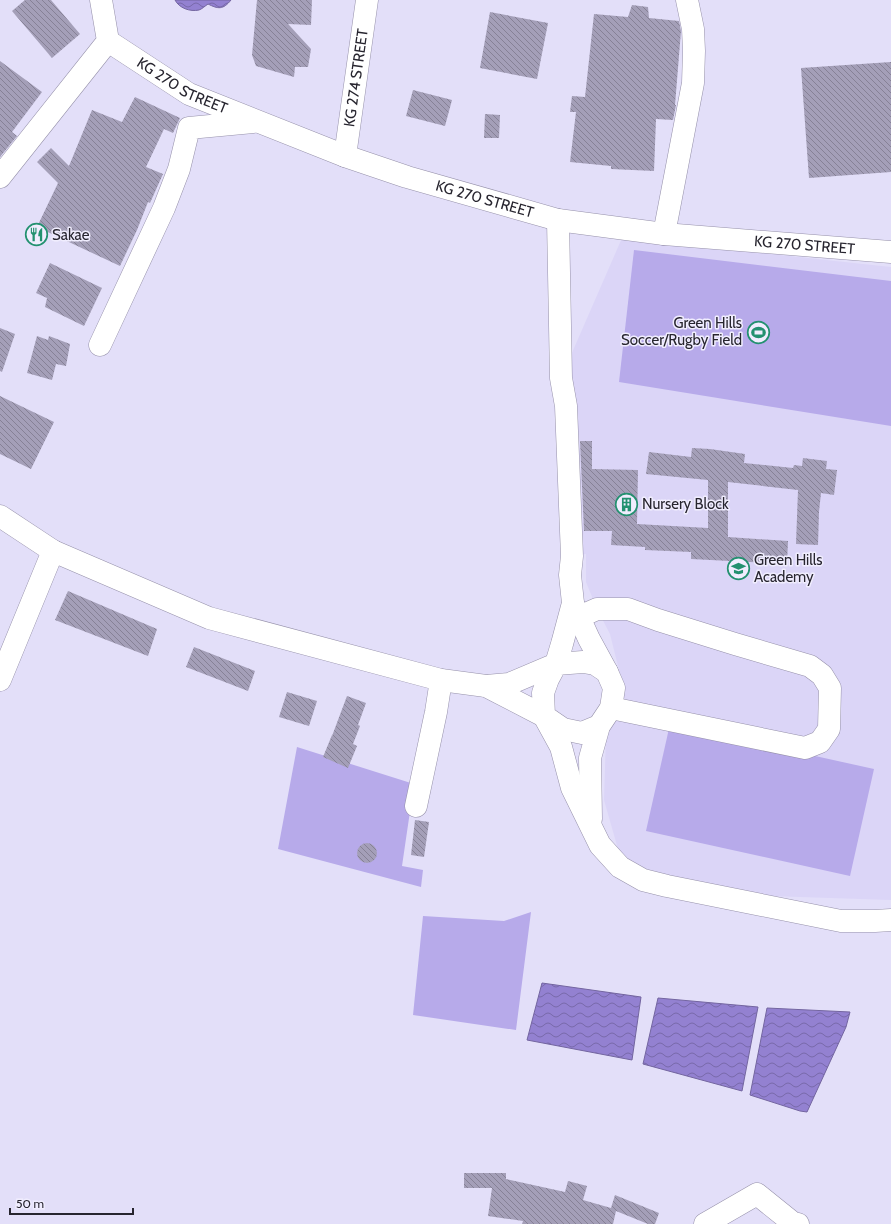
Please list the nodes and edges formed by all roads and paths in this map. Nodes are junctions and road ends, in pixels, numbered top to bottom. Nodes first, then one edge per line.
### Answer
1 (367, 0) edge
2 (687, 0) edge
3 (100, 2) edge
4 (108, 41) junction
5 (257, 121) junction
6 (345, 156) junction
7 (0, 177) edge
8 (558, 220) junction
9 (664, 234) junction
10 (891, 252) edge
11 (100, 345) dead end
12 (0, 516) edge
13 (53, 551) junction
14 (576, 610) junction
15 (556, 664) junction
16 (607, 672) junction
17 (0, 680) edge
18 (441, 680) junction
19 (486, 686) junction
20 (611, 708) junction
21 (544, 716) junction
22 (599, 726) junction
23 (416, 806) dead end
24 (591, 824) junction
25 (891, 920) edge
26 (705, 1224) edge
27 (798, 1224) edge

1 - 6 street, KG 274 STREET
2 - 9 street
3 - 4 street
4 - 5 street, KG 270 STREET
4 - 7 street
5 - 6 street, KG 270 STREET
5 - 11 street
6 - 8 street, KG 270 STREET
8 - 9 street, KG 270 STREET
8 - 14 street
9 - 10 street, KG 270 STREET
12 - 13 street
13 - 17 street
13 - 18 street
14 - 15 street
14 - 16 street
14 - 20 street
15 - 16 street
15 - 19 street
15 - 21 street
16 - 20 street
18 - 19 street
18 - 23 street
19 - 21 street
20 - 22 street
21 - 22 street
21 - 24 street
22 - 24 street
24 - 25 street
26 - 27 street

